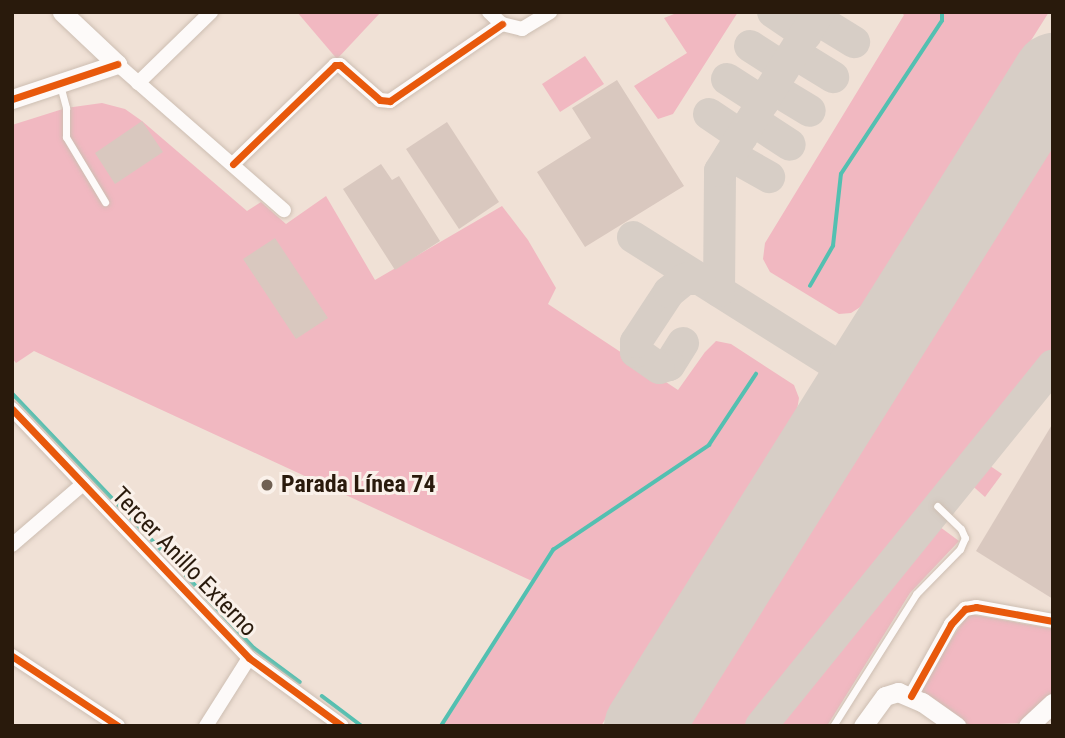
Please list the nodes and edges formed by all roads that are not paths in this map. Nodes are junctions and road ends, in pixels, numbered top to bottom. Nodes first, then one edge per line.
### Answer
1 (62, 12) edge
2 (211, 12) edge
3 (489, 12) edge
4 (550, 12) edge
5 (502, 24) junction
6 (117, 64) junction
7 (138, 83) junction
8 (60, 84) junction
9 (12, 99) edge
10 (233, 164) junction
11 (106, 202) dead end
12 (284, 209) dead end
13 (12, 410) edge
14 (83, 484) junction
15 (937, 506) dead end
16 (12, 545) edge
17 (1053, 621) edge
18 (12, 656) edge
19 (249, 658) junction
20 (911, 696) junction
21 (1053, 703) edge
22 (118, 726) edge
23 (206, 726) edge
24 (342, 726) edge
25 (833, 726) edge
26 (863, 726) edge
27 (956, 726) edge
28 (1028, 726) edge

1 - 6 street
2 - 7 street
3 - 5 street
4 - 5 street
5 - 10 street
6 - 7 street
6 - 8 street
7 - 10 street
8 - 9 street
8 - 11 lane
10 - 12 street
13 - 14 street, Tercer Anillo Externo
14 - 16 street
14 - 19 street, Tercer Anillo Externo
15 - 25 lane
17 - 20 street
18 - 22 street
19 - 23 street
19 - 24 street, Tercer Anillo Externo
20 - 26 street
20 - 27 street
21 - 28 street

